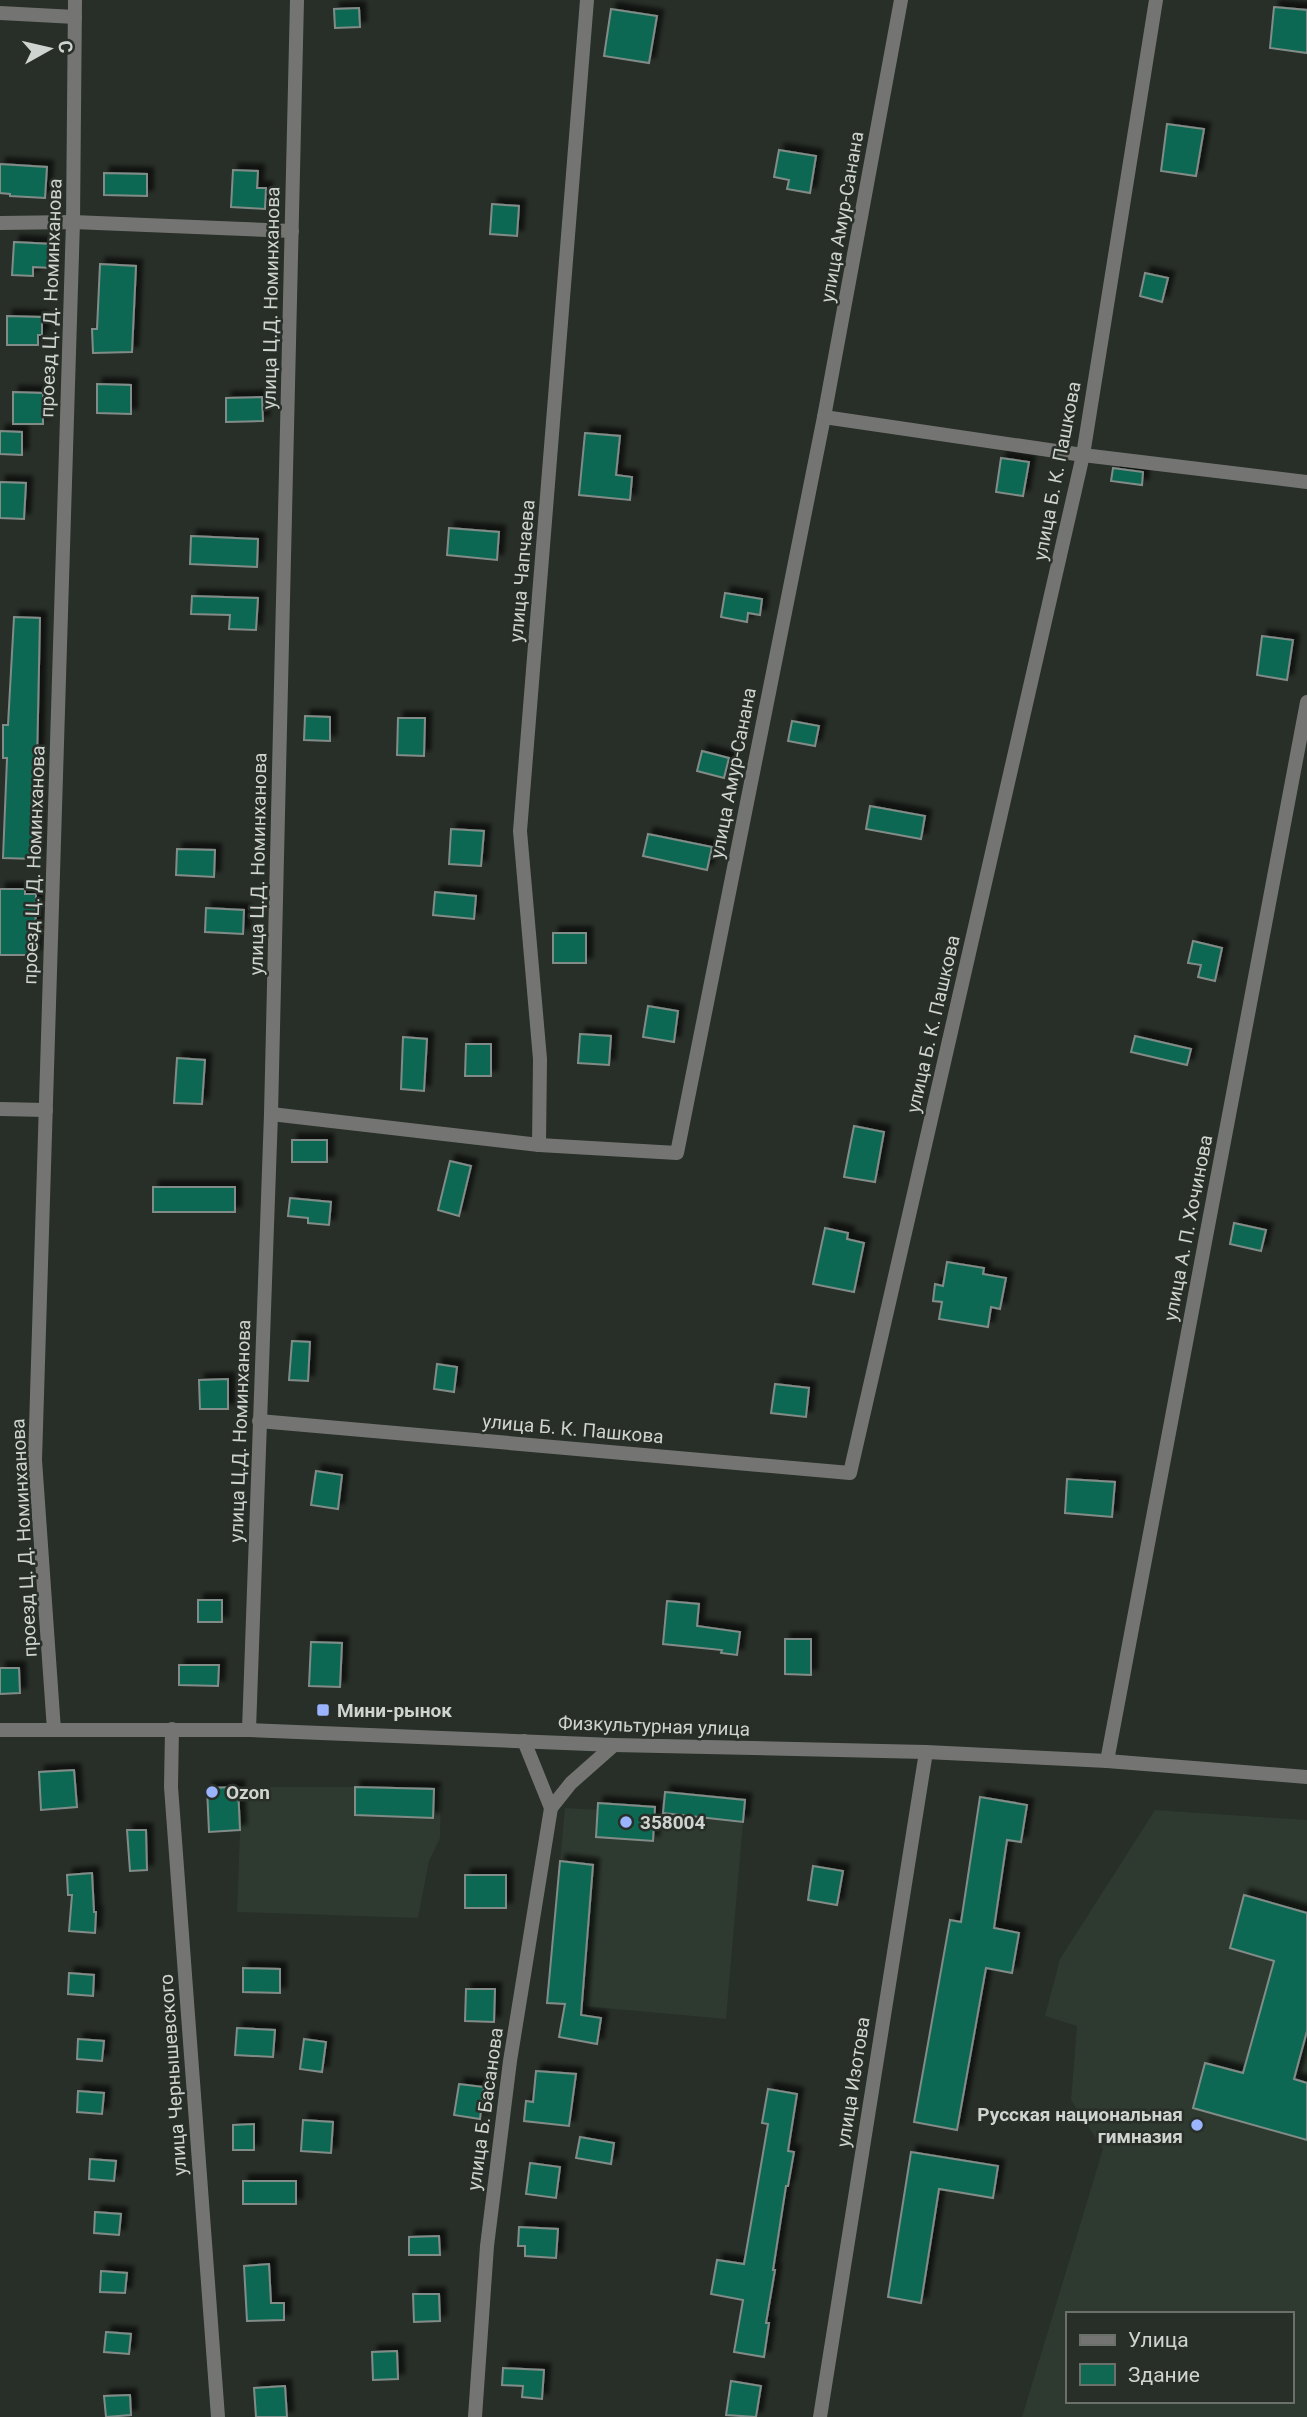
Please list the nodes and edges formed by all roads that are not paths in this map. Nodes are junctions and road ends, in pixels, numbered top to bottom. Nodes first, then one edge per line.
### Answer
1 (75, 0) edge
2 (297, 0) edge
3 (587, 0) edge
4 (901, 0) edge
5 (1156, 0) edge
6 (0, 13) edge
7 (75, 17) junction
8 (73, 222) junction
9 (0, 223) edge
10 (292, 231) junction
11 (824, 417) junction
12 (1083, 455) junction
13 (1307, 482) edge
14 (1307, 702) edge
15 (0, 1110) edge
16 (46, 1110) junction
17 (271, 1114) junction
18 (539, 1145) junction
19 (259, 1421) junction
20 (0, 1730) edge
21 (54, 1730) junction
22 (172, 1730) junction
23 (249, 1730) junction
24 (524, 1741) junction
25 (614, 1745) junction
26 (926, 1752) junction
27 (1107, 1761) junction
28 (1307, 1777) edge
29 (551, 1808) junction
30 (218, 2417) edge
31 (475, 2417) edge
32 (820, 2417) edge

1 - 7 street, проезд Ц. Д. Номинханова
2 - 10 street, улица Ц.Д. Номинханова
3 - 18 street, улица Чапчаева
4 - 11 street, улица Амур-Санана
5 - 12 street, улица Б. К. Пашкова
6 - 7 street
7 - 8 street, проезд Ц. Д. Номинханова
8 - 9 street
8 - 10 street
8 - 16 street, проезд Ц. Д. Номинханова
10 - 17 street, улица Ц.Д. Номинханова
11 - 12 street
11 - 18 street, улица Амур-Санана
12 - 13 street
12 - 19 street, улица Б. К. Пашкова
14 - 27 street, улица А. П. Хочинова
15 - 16 street
16 - 21 street, проезд Ц. Д. Номинханова
17 - 18 street, улица Амур-Санана
17 - 19 street, улица Ц.Д. Номинханова
19 - 23 street, улица Ц.Д. Номинханова
20 - 21 street, Физкультурная улица
21 - 22 street, Физкультурная улица
22 - 23 street, Физкультурная улица
22 - 30 street, улица Чернышевского
23 - 24 street, Физкультурная улица
24 - 25 street, Физкультурная улица
24 - 29 street
25 - 26 street, Физкультурная улица
25 - 29 street
26 - 27 street, Физкультурная улица
26 - 32 street, улица Изотова
27 - 28 street, Физкультурная улица
29 - 31 street, улица Б. Басанова

